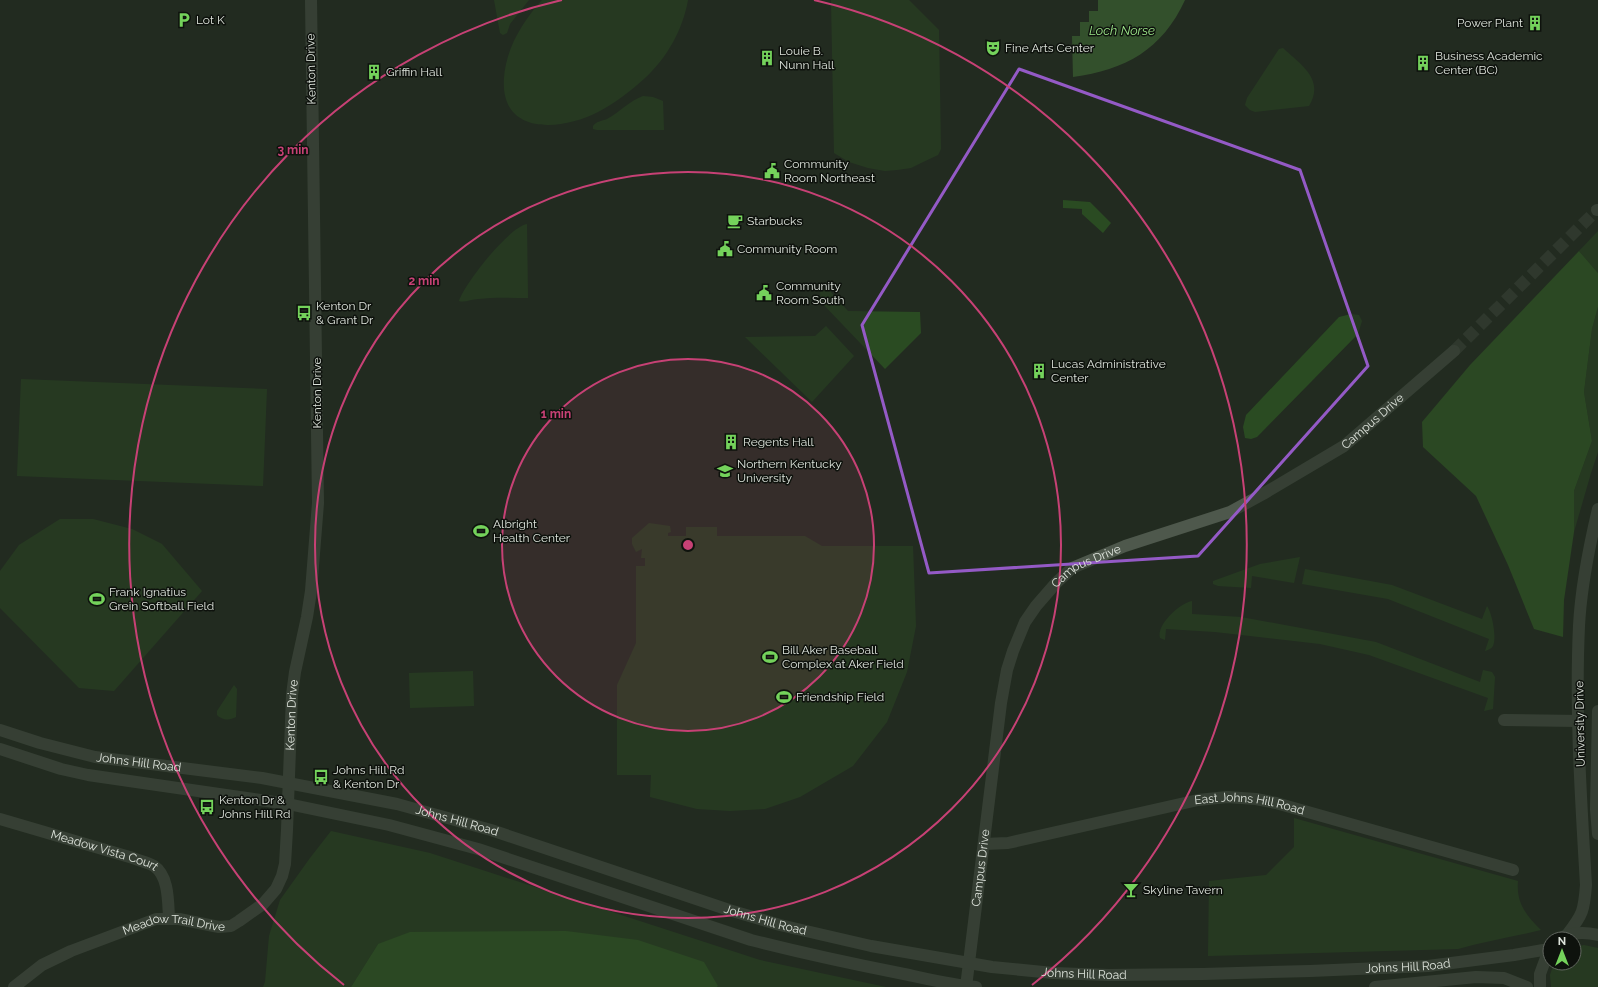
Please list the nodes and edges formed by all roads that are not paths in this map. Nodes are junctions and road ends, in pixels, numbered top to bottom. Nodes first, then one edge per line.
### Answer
1 (311, 0) edge
2 (1454, 351) tunnel mouth
3 (1598, 509) edge
4 (1598, 711) edge
5 (1504, 720) dead end
6 (1578, 722) junction
7 (0, 730) edge
8 (0, 749) edge
9 (289, 783) junction
10 (288, 804) junction
11 (0, 819) edge
12 (1598, 834) edge
13 (984, 844) junction
14 (1513, 870) dead end
15 (169, 918) junction
16 (1568, 931) edge
17 (1582, 933) edge
18 (1598, 935) edge
19 (1542, 949) edge
20 (968, 963) junction
21 (1542, 968) edge
22 (14, 987) edge
23 (969, 987) edge
24 (1375, 987) edge
25 (1527, 987) edge
26 (1540, 987) edge

1 - 9 street, Kenton Drive
2 - 13 street, Campus Drive
3 - 6 street, University Drive
4 - 12 street, University Drive
5 - 6 street
6 - 16 street, University Drive
7 - 9 street, Johns Hill Road
8 - 10 street, Johns Hill Road
9 - 10 street, Meadow Trail Drive
9 - 20 street, Johns Hill Road
10 - 15 street, Meadow Trail Drive
10 - 23 street, Johns Hill Road
11 - 15 street, Meadow Vista Court
13 - 14 street, East Johns Hill Road
13 - 20 street, Campus Drive
15 - 22 street, Meadow Trail Drive
17 - 18 street
19 - 20 street, Johns Hill Road
20 - 23 street, Campus Drive
21 - 26 street
24 - 25 street, Johns Hill Road

